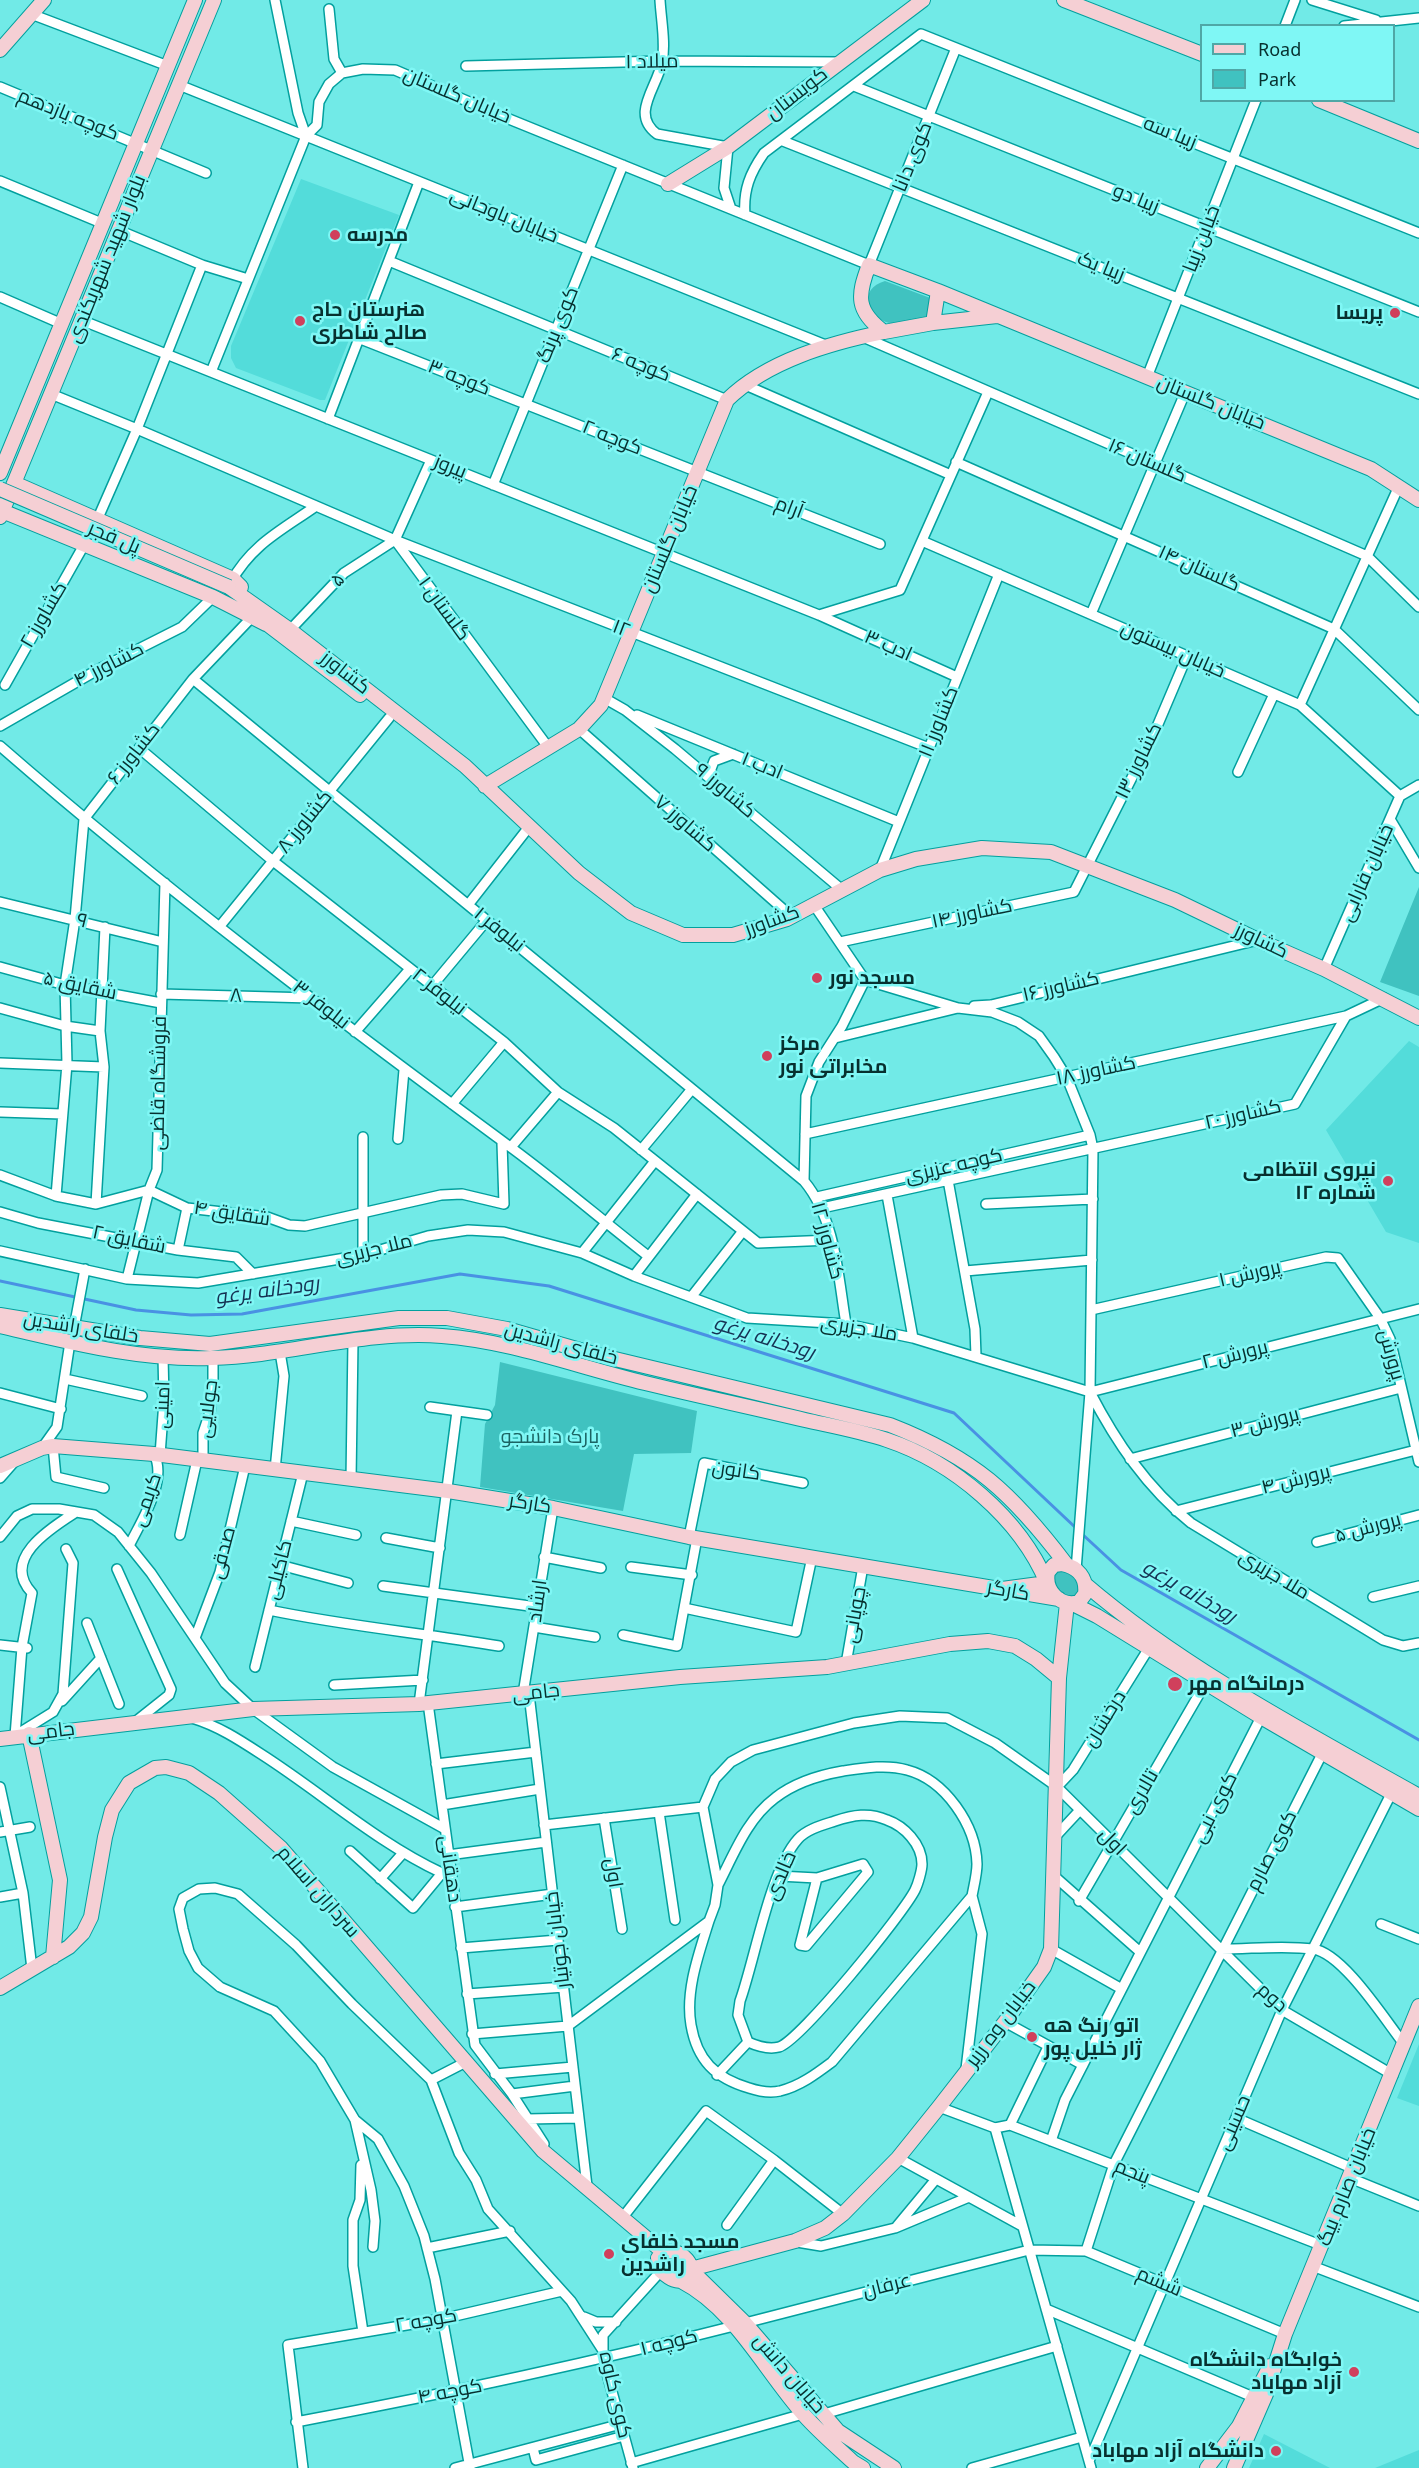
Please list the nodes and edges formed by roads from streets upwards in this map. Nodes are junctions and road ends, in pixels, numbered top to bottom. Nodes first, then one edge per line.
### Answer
1 (44, 0) edge
2 (195, 0) edge
3 (214, 0) edge
4 (275, 0) edge
5 (660, 0) edge
6 (923, 0) edge
7 (1064, 0) edge
8 (1295, 0) edge
9 (1312, 0) edge
10 (329, 9) dead end
11 (31, 14) junction
12 (1419, 18) edge
13 (1380, 22) junction
14 (1286, 24) edge
15 (1362, 24) edge
16 (956, 48) junction
17 (0, 51) edge
18 (1200, 53) edge
19 (662, 61) junction
20 (839, 62) junction
21 (168, 66) junction
22 (466, 66) dead end
23 (342, 73) junction
24 (179, 85) junction
25 (854, 86) junction
26 (0, 87) edge
27 (1255, 102) edge
28 (1324, 102) edge
29 (929, 116) junction
30 (306, 136) junction
31 (783, 141) junction
32 (1419, 141) edge
33 (137, 142) junction
34 (728, 147) junction
35 (152, 149) junction
36 (1233, 159) junction
37 (623, 165) junction
38 (206, 173) dead end
39 (0, 181) edge
40 (419, 182) junction
41 (668, 184) junction
42 (900, 187) junction
43 (731, 209) junction
44 (745, 215) junction
45 (104, 224) junction
46 (1206, 228) junction
47 (118, 230) junction
48 (1419, 233) edge
49 (589, 250) junction
50 (389, 261) junction
51 (202, 265) junction
52 (869, 265) junction
53 (248, 279) junction
54 (938, 291) junction
55 (0, 297) edge
56 (1179, 298) junction
57 (1419, 312) edge
58 (997, 316) junction
59 (81, 320) junction
60 (933, 323) junction
61 (62, 324) junction
62 (556, 330) junction
63 (884, 332) junction
64 (861, 337) junction
65 (358, 338) junction
66 (830, 347) junction
67 (166, 354) junction
68 (211, 372) junction
69 (1148, 377) junction
70 (743, 384) junction
71 (988, 392) junction
72 (1185, 393) junction
73 (51, 394) junction
74 (1419, 394) edge
75 (727, 400) junction
76 (526, 404) junction
77 (328, 419) junction
78 (18, 429) junction
79 (137, 429) junction
80 (0, 447) edge
81 (431, 460) junction
82 (956, 462) junction
83 (1154, 464) junction
84 (698, 472) junction
85 (0, 473) edge
86 (951, 476) junction
87 (1419, 480) edge
88 (14, 483) junction
89 (493, 485) junction
90 (1399, 486) junction
91 (0, 489) edge
92 (0, 497) edge
93 (1416, 497) edge
94 (316, 506) junction
95 (1, 514) edge
96 (98, 518) junction
97 (1124, 536) junction
98 (394, 540) junction
99 (922, 540) junction
100 (84, 544) junction
101 (880, 544) dead end
102 (664, 553) junction
103 (1367, 556) junction
104 (999, 574) junction
105 (225, 589) junction
106 (1419, 607) edge
107 (1091, 614) junction
108 (819, 615) junction
109 (253, 616) junction
110 (269, 621) junction
111 (1334, 629) junction
112 (290, 630) junction
113 (631, 633) junction
114 (1187, 656) junction
115 (957, 677) junction
116 (193, 679) junction
117 (5, 685) dead end
118 (1274, 694) junction
119 (604, 698) junction
120 (1300, 705) junction
121 (625, 710) junction
122 (1419, 710) edge
123 (389, 718) junction
124 (0, 726) edge
125 (579, 729) junction
126 (0, 746) edge
127 (548, 747) junction
128 (139, 748) junction
129 (928, 748) junction
130 (734, 754) junction
131 (1238, 772) dead end
132 (712, 780) junction
133 (480, 782) junction
134 (1419, 785) edge
135 (330, 792) junction
136 (1400, 796) junction
137 (84, 819) junction
138 (1390, 819) junction
139 (899, 822) junction
140 (529, 827) junction
141 (273, 861) junction
142 (1089, 865) junction
143 (1419, 868) edge
144 (880, 870) junction
145 (165, 883) junction
146 (841, 889) junction
147 (0, 902) edge
148 (814, 904) junction
149 (468, 905) junction
150 (792, 917) junction
151 (75, 919) junction
152 (487, 920) junction
153 (220, 926) junction
154 (105, 927) junction
155 (1258, 940) junction
156 (163, 942) junction
157 (840, 942) junction
158 (0, 967) edge
159 (410, 969) junction
160 (1324, 969) junction
161 (865, 980) junction
162 (65, 985) junction
163 (432, 986) junction
164 (101, 992) junction
165 (161, 998) junction
166 (311, 998) junction
167 (1388, 1000) junction
168 (0, 1008) edge
169 (958, 1008) junction
170 (1346, 1016) junction
171 (1417, 1016) edge
172 (65, 1026) junction
173 (100, 1031) junction
174 (355, 1032) junction
175 (835, 1038) junction
176 (504, 1042) junction
177 (0, 1063) edge
178 (68, 1064) junction
179 (105, 1068) junction
180 (404, 1070) junction
181 (1067, 1078) junction
182 (692, 1089) junction
183 (558, 1092) junction
184 (452, 1104) junction
185 (0, 1112) edge
186 (62, 1114) junction
187 (805, 1134) junction
188 (1090, 1135) junction
189 (363, 1137) dead end
190 (398, 1138) dead end
191 (501, 1143) junction
192 (511, 1147) junction
193 (1093, 1149) junction
194 (641, 1150) junction
195 (655, 1161) junction
196 (0, 1175) edge
197 (948, 1180) junction
198 (804, 1181) junction
199 (149, 1190) junction
200 (697, 1194) junction
201 (887, 1195) junction
202 (56, 1196) junction
203 (817, 1197) junction
204 (1093, 1199) junction
205 (96, 1204) junction
206 (986, 1204) dead end
207 (187, 1208) junction
208 (822, 1208) junction
209 (364, 1211) junction
210 (0, 1212) edge
211 (605, 1222) junction
212 (743, 1231) junction
213 (831, 1240) junction
214 (136, 1242) junction
215 (178, 1250) junction
216 (0, 1251) edge
217 (582, 1253) junction
218 (363, 1255) junction
219 (648, 1256) junction
220 (1092, 1260) junction
221 (86, 1269) junction
222 (965, 1271) junction
223 (253, 1274) junction
224 (634, 1276) junction
225 (127, 1279) junction
226 (692, 1296) junction
227 (1419, 1309) edge
228 (1091, 1310) junction
229 (0, 1315) edge
230 (1380, 1318) junction
231 (846, 1324) junction
232 (0, 1326) edge
233 (74, 1328) junction
234 (914, 1338) junction
235 (353, 1341) junction
236 (70, 1342) junction
237 (280, 1352) junction
238 (163, 1356) junction
239 (976, 1356) junction
240 (213, 1358) junction
241 (65, 1378) junction
242 (1401, 1388) junction
243 (1090, 1392) junction
244 (0, 1393) edge
245 (142, 1396) dead end
246 (430, 1407) dead end
247 (61, 1409) junction
248 (458, 1411) junction
249 (487, 1415) dead end
250 (48, 1447) junction
251 (1416, 1450) junction
252 (157, 1454) junction
253 (17, 1458) junction
254 (1130, 1459) junction
255 (200, 1460) junction
256 (1419, 1462) edge
257 (0, 1466) edge
258 (245, 1466) junction
259 (275, 1470) junction
260 (303, 1473) junction
261 (0, 1478) edge
262 (351, 1480) junction
263 (803, 1483) dead end
264 (104, 1488) dead end
265 (448, 1491) junction
266 (553, 1508) junction
267 (1176, 1511) junction
268 (76, 1512) junction
269 (1419, 1515) edge
270 (291, 1521) junction
271 (356, 1534) dead end
272 (180, 1535) dead end
273 (0, 1537) edge
274 (386, 1538) dead end
275 (693, 1538) junction
276 (1317, 1542) dead end
277 (129, 1546) junction
278 (440, 1548) junction
279 (66, 1550) dead end
280 (544, 1557) junction
281 (812, 1557) junction
282 (280, 1564) junction
283 (863, 1566) junction
284 (631, 1567) dead end
285 (1071, 1567) junction
286 (601, 1568) dead end
287 (117, 1569) dead end
288 (692, 1575) junction
289 (348, 1583) dead end
290 (1047, 1583) junction
291 (1085, 1584) junction
292 (383, 1586) dead end
293 (1419, 1586) edge
294 (1002, 1589) junction
295 (435, 1592) junction
296 (1373, 1597) dead end
297 (1066, 1602) junction
298 (537, 1607) junction
299 (684, 1608) junction
300 (269, 1610) junction
301 (87, 1623) dead end
302 (534, 1627) junction
303 (429, 1634) junction
304 (623, 1635) dead end
305 (595, 1637) dead end
306 (195, 1638) junction
307 (1419, 1643) edge
308 (0, 1645) edge
309 (500, 1646) dead end
310 (26, 1648) junction
311 (1149, 1648) junction
312 (101, 1658) junction
313 (846, 1664) junction
314 (255, 1667) dead end
315 (1059, 1678) junction
316 (423, 1680) junction
317 (1205, 1684) junction
318 (334, 1685) dead end
319 (526, 1694) junction
320 (60, 1703) junction
321 (119, 1704) dead end
322 (424, 1704) junction
323 (253, 1710) junction
324 (188, 1717) junction
325 (1261, 1717) junction
326 (135, 1722) junction
327 (29, 1734) junction
328 (15, 1736) junction
329 (0, 1739) edge
330 (536, 1752) junction
331 (1323, 1752) junction
332 (436, 1764) junction
333 (1056, 1786) junction
334 (0, 1787) edge
335 (540, 1789) junction
336 (1392, 1792) junction
337 (1419, 1796) edge
338 (442, 1805) junction
339 (703, 1807) junction
340 (1419, 1809) edge
341 (1080, 1810) junction
342 (659, 1812) junction
343 (604, 1818) junction
344 (544, 1825) junction
345 (30, 1827) dead end
346 (445, 1829) junction
347 (11, 1830) junction
348 (0, 1832) edge
349 (1054, 1838) junction
350 (546, 1842) junction
351 (1112, 1842) junction
352 (350, 1851) dead end
353 (403, 1853) junction
354 (448, 1854) junction
355 (447, 1873) junction
356 (1053, 1875) junction
357 (779, 1876) junction
358 (817, 1878) junction
359 (380, 1879) junction
360 (718, 1885) junction
361 (23, 1893) junction
362 (553, 1894) junction
363 (972, 1896) junction
364 (0, 1897) edge
365 (1169, 1898) junction
366 (1079, 1901) junction
367 (455, 1907) junction
368 (675, 1920) dead end
369 (709, 1922) junction
370 (1381, 1924) dead end
371 (622, 1929) dead end
372 (1419, 1939) edge
373 (558, 1940) junction
374 (461, 1948) junction
375 (1052, 1949) junction
376 (1221, 1949) junction
377 (1315, 1949) junction
378 (1139, 1952) junction
379 (53, 1957) junction
380 (32, 1969) junction
381 (0, 1988) edge
382 (564, 1988) junction
383 (1120, 1988) junction
384 (467, 1994) junction
385 (1419, 2006) edge
386 (1282, 2010) junction
387 (1416, 2018) edge
388 (1005, 2022) junction
389 (568, 2026) junction
390 (472, 2034) junction
391 (748, 2042) junction
392 (1404, 2044) junction
393 (1047, 2047) junction
394 (466, 2062) junction
395 (1083, 2065) junction
396 (573, 2067) junction
397 (966, 2069) junction
398 (495, 2074) junction
399 (1393, 2074) junction
400 (717, 2075) junction
401 (431, 2080) junction
402 (575, 2086) junction
403 (512, 2094) junction
404 (939, 2107) junction
405 (579, 2118) junction
406 (1236, 2118) junction
407 (527, 2119) junction
408 (355, 2120) junction
409 (1010, 2125) junction
410 (995, 2128) junction
411 (1050, 2141) junction
412 (362, 2154) junction
413 (897, 2158) junction
414 (774, 2160) junction
415 (555, 2161) junction
416 (1114, 2164) junction
417 (1352, 2174) junction
418 (936, 2179) junction
419 (587, 2186) junction
420 (969, 2197) junction
421 (1201, 2199) junction
422 (1419, 2206) edge
423 (843, 2214) junction
424 (623, 2217) junction
425 (727, 2225) dead end
426 (1022, 2226) junction
427 (896, 2228) junction
428 (510, 2231) junction
429 (795, 2241) junction
430 (1323, 2246) junction
431 (373, 2247) dead end
432 (427, 2248) junction
433 (1029, 2250) junction
434 (1086, 2251) junction
435 (663, 2252) junction
436 (1315, 2267) junction
437 (691, 2268) junction
438 (661, 2271) junction
439 (681, 2281) junction
440 (1164, 2285) junction
441 (562, 2291) junction
442 (1419, 2307) edge
443 (1046, 2309) junction
444 (582, 2316) junction
445 (442, 2319) junction
446 (615, 2322) junction
447 (740, 2324) junction
448 (363, 2332) junction
449 (1285, 2334) junction
450 (1057, 2346) junction
451 (1137, 2348) junction
452 (1280, 2351) junction
453 (603, 2354) junction
454 (455, 2392) junction
455 (1253, 2397) junction
456 (803, 2414) junction
457 (824, 2414) junction
458 (296, 2422) junction
459 (621, 2424) junction
460 (624, 2436) junction
461 (1082, 2437) junction
462 (534, 2448) junction
463 (1090, 2464) edge
464 (632, 2466) edge
465 (857, 2466) edge
466 (470, 2467) edge
467 (303, 2468) edge
468 (455, 2468) edge
469 (894, 2468) edge
470 (972, 2468) edge
471 (1208, 2468) edge
472 (1234, 2468) edge

1 - 11 street
2 - 21 street, بلوار شهید شهریکندی
3 - 24 street, بلوار شهید شهریکندی
4 - 30 street
5 - 19 street
6 - 20 street, کویستان
7 - 18 street
8 - 14 street
9 - 13 street
10 - 23 street
11 - 17 street
11 - 21 street
12 - 13 street
13 - 15 street
16 - 25 street, زیبا سه
16 - 29 street, کوی دانا
16 - 36 street, زیبا سه
19 - 20 street, میلاد ۱
19 - 22 street, میلاد ۱
19 - 34 street
20 - 34 street, کویستان
21 - 33 street, بلوار شهید شهریکندی
23 - 30 street
23 - 37 street, خیابان گلستان
24 - 30 street, خیابان باوجانی
24 - 35 street, بلوار شهید شهریکندی
25 - 29 street, زیبا دو
25 - 31 street
26 - 33 street, کوچه یازدهم
27 - 36 street, خیابن زیبا
28 - 32 street
29 - 42 street, کوی دانا
29 - 46 street, زیبا دو
30 - 40 street, خیابان باوجانی
30 - 53 street
31 - 42 street, زیبا یک
31 - 44 street
33 - 35 street, کوچه یازدهم
33 - 45 street, بلوار شهید شهریکندی
34 - 41 street, کویستان
34 - 43 street
35 - 38 street, کوچه یازدهم
35 - 47 street, بلوار شهید شهریکندی
36 - 46 street, خیابن زیبا
36 - 48 street, زیبا سه
37 - 41 street, خیابان گلستان
37 - 49 street, کوی پرنگ
39 - 45 street
40 - 49 street, خیابان باوجانی
40 - 50 street
41 - 43 street, خیابان گلستان
42 - 52 street, کوی دانا
42 - 56 street, زیبا یک
43 - 44 street, خیابان گلستان
44 - 52 street, خیابان گلستان
45 - 61 street, بلوار شهید شهریکندی
46 - 56 street, خیابن زیبا
46 - 57 street, زیبا دو
47 - 51 street
47 - 59 street, بلوار شهید شهریکندی
49 - 62 street, کوی پرنگ
49 - 66 street, خیابان باوجانی
50 - 62 street, کوچه ۶
50 - 65 street
51 - 53 street
51 - 67 street
52 - 54 street, خیابان گلستان
52 - 63 street
53 - 68 street
54 - 58 street, خیابان گلستان
54 - 60 street
55 - 61 street
56 - 69 street, خیابن زیبا
56 - 74 street, زیبا یک
58 - 60 street, خیابان گلستان
58 - 69 street, خیابان گلستان
59 - 67 street, پیروز
59 - 73 street, بلوار شهید شهریکندی
60 - 63 street, خیابان گلستان
61 - 78 street, بلوار شهید شهریکندی
62 - 75 street, کوچه ۶
62 - 76 street, کوی پرنگ
63 - 64 street, خیابان گلستان
64 - 66 street, خیابان گلستان
64 - 71 street, گلستان ۱۶
65 - 76 street, کوچه ۳
65 - 77 street
66 - 70 street, خیابان گلستان
67 - 68 street, پیروز
67 - 79 street
68 - 77 street, پیروز
69 - 72 street, خیابان گلستان
70 - 75 street, خیابان گلستان
70 - 86 street
71 - 82 street
71 - 83 street, گلستان ۱۶
72 - 83 street
72 - 90 street, خیابان گلستان
73 - 79 street, ۱۲
73 - 88 street, بلوار شهید شهریکندی
75 - 84 street, خیابان گلستان
76 - 84 street, کوچه ۲
76 - 89 street, کوی پرنگ
77 - 81 street, پیروز
78 - 80 street
78 - 85 street, بلوار شهید شهریکندی
79 - 94 street, ۱۲
79 - 96 street
81 - 89 street, پیروز
81 - 98 street
82 - 86 street
82 - 97 street, گلستان ۱۴
83 - 97 street
83 - 103 street, گلستان ۱۶
84 - 101 street, آرام
84 - 102 street, خیابان گلستان
86 - 99 street
87 - 93 street
88 - 95 street, بلوار شهید شهریکندی
88 - 96 street
89 - 102 street, پیروز
90 - 93 street, خیابان گلستان
90 - 103 street
91 - 105 street, پل فجر, bridge
92 - 105 street
94 - 98 street, ۱۲
94 - 105 street, کشاورز ۴
95 - 100 street
96 - 105 street
97 - 107 street
97 - 111 street, گلستان ۱۴
98 - 112 street, ۵
98 - 113 street, ۱۲
98 - 127 street, گلستان ۱
99 - 104 street, خیابان بیستون
99 - 108 street
100 - 105 street
100 - 117 street, کشاورز ۲
102 - 108 street, پیروز
102 - 113 street, خیابان گلستان
103 - 106 street, گلستان ۱۶
103 - 111 street
104 - 107 street, خیابان بیستون
104 - 115 street, کشاورز ۱۱
105 - 109 street
105 - 110 street, کشاورز
105 - 124 street, کشاورز ۴
107 - 114 street, خیابان بیستون
108 - 115 street, ادب ۳
109 - 110 street
109 - 116 street, کشاورز ۶
110 - 112 street, کشاورز
110 - 123 street
111 - 120 street
111 - 122 street, گلستان ۱۴
112 - 133 street, کشاورز
113 - 119 street, خیابان گلستان
113 - 129 street, ۱۲
114 - 118 street, خیابان بیستون
114 - 142 street, کشاورز ۱۳
115 - 129 street, کشاورز ۱۱
116 - 128 street, کشاورز ۶
116 - 135 street, نیلوفر ۱
118 - 120 street, خیابان بیستون
118 - 131 street
119 - 121 street, کشاورز ۹
119 - 125 street, خیابان گلستان
120 - 136 street, خیابان بیستون
121 - 130 street, ادب ۱
121 - 132 street, کشاورز ۹
123 - 133 street
123 - 135 street, کشاورز ۸
125 - 127 street, خیابان گلستان
125 - 150 street, کشاورز ۷
126 - 137 street, نیلوفر ۳
127 - 133 street, خیابان گلستان
128 - 137 street, کشاورز ۶
128 - 141 street, نیلوفر ۲
129 - 139 street, کشاورز ۱۱
130 - 132 street
130 - 139 street, ادب ۱
132 - 146 street, کشاورز ۹
133 - 140 street, کشاورز
134 - 136 street
135 - 141 street, کشاورز ۸
135 - 149 street, نیلوفر ۱
136 - 138 street, خیابان فارابی
137 - 145 street, نیلوفر ۳
137 - 151 street
138 - 143 street
138 - 160 street, خیابان فارابی
139 - 144 street, کشاورز ۱۱
140 - 149 street
140 - 150 street, کشاورز
141 - 153 street, کشاورز ۸
141 - 159 street, نیلوفر ۲
142 - 144 street, کشاورز
142 - 155 street, کشاورز
142 - 157 street, کشاورز ۱۴
144 - 146 street, کشاورز
145 - 153 street, نیلوفر ۳
145 - 156 street, فروشگاه قاضی
146 - 148 street, کشاورز
147 - 151 street, ۹
148 - 150 street, کشاورز
148 - 157 street
149 - 152 street, نیلوفر ۱
151 - 154 street, ۹
151 - 162 street
152 - 163 street
152 - 182 street, نیلوفر ۱
153 - 166 street, نیلوفر ۳
154 - 156 street, ۹
154 - 164 street
155 - 160 street, کشاورز
155 - 169 street, کشاورز ۱۶
156 - 165 street, فروشگاه قاضی
157 - 161 street
158 - 162 street, شقایق ۵
159 - 163 street, نیلوفر ۲
159 - 174 street
160 - 167 street, کشاورز
161 - 169 street, کشاورز ۱۶
161 - 175 street, کشاورز ۱۲
162 - 164 street, شقایق ۵
162 - 172 street
163 - 176 street, نیلوفر ۲
164 - 165 street, شقایق ۵
164 - 173 street
165 - 166 street, ۸
165 - 199 street, فروشگاه قاضی
166 - 174 street, نیلوفر ۳
167 - 170 street, کشاورز ۱۸
167 - 171 street, کشاورز
168 - 172 street
169 - 175 street
169 - 181 street
170 - 181 street, کشاورز ۱۸
170 - 193 street, کشاورز ۲۰
172 - 173 street
172 - 178 street
173 - 179 street
174 - 180 street, نیلوفر ۳
175 - 187 street, کشاورز ۱۲
176 - 183 street, نیلوفر ۲
176 - 184 street
177 - 178 street
178 - 179 street
178 - 186 street
179 - 205 street
180 - 184 street, نیلوفر ۳
180 - 190 street
181 - 187 street, کشاورز ۱۸
181 - 188 street
182 - 194 street
182 - 198 street, نیلوفر ۱
183 - 192 street
183 - 194 street, نیلوفر ۲
184 - 191 street, نیلوفر ۳
185 - 186 street
186 - 202 street
187 - 198 street, کشاورز ۱۲
188 - 193 street
188 - 203 street, کوچه عزیزی
189 - 209 street
191 - 192 street, نیلوفر ۳
191 - 209 street, شقایق ۴
192 - 211 street, نیلوفر ۳
193 - 197 street, کشاورز ۲۰
193 - 204 street
194 - 195 street, نیلوفر ۲
195 - 200 street, نیلوفر ۲
195 - 211 street
196 - 202 street
197 - 201 street, کشاورز ۲۰
197 - 222 street
198 - 203 street, کشاورز ۱۲
199 - 205 street
199 - 207 street, شقایق ۴
199 - 214 street, فروشگاه قاضی
200 - 212 street, نیلوفر ۲
200 - 219 street
201 - 208 street, کشاورز ۲۰
201 - 234 street
202 - 205 street
203 - 208 street, کشاورز ۱۲
204 - 206 street
204 - 220 street
207 - 209 street, شقایق ۴
207 - 215 street
208 - 213 street, کشاورز ۱۲
209 - 218 street
210 - 214 street, شقایق ۲
211 - 217 street
211 - 219 street, نیلوفر ۳
212 - 213 street, نیلوفر ۲
212 - 226 street
213 - 231 street, کشاورز ۱۲
214 - 215 street, شقایق ۲
214 - 225 street, فروشگاه قاضی
215 - 223 street, شقایق ۲
216 - 221 street, ملا جزیری
217 - 218 street, ملا جزیری
217 - 224 street, ملا جزیری
218 - 223 street, ملا جزیری
219 - 224 street
220 - 222 street
220 - 228 street
221 - 225 street, ملا جزیری
221 - 233 street
222 - 239 street
223 - 225 street, ملا جزیری
224 - 226 street, ملا جزیری
226 - 231 street, ملا جزیری
227 - 230 street, پرورش ۲
228 - 230 street, پرورش ۱
228 - 243 street
229 - 233 street, خلفای راشدین
230 - 242 street, پرورش
230 - 243 street, پرورش ۲
231 - 234 street, ملا جزیری
232 - 236 street
233 - 236 street
233 - 285 street, خلفای راشدین
234 - 239 street, ملا جزیری
235 - 237 street
235 - 262 street
235 - 290 street
236 - 238 street
236 - 241 street
237 - 240 street
237 - 259 street
238 - 240 street
238 - 252 street, امینی
239 - 243 street, ملا جزیری
240 - 255 street, جولایی
241 - 245 street
241 - 247 street
242 - 251 street, پرورش
242 - 254 street, پرورش ۳
243 - 254 street, ملا جزیری
243 - 285 street
244 - 247 street
246 - 248 street
247 - 250 street
248 - 249 street
248 - 265 street, دهقانی
250 - 252 street, کارگر
250 - 253 street, کارگر
250 - 264 street
251 - 256 street, پرورش
251 - 267 street, پرورش ۴
252 - 255 street, کارگر
252 - 277 street, کریمی
253 - 257 street, کارگر
253 - 261 street
254 - 267 street, ملا جزیری
255 - 258 street, کارگر
255 - 272 street, جولایی
258 - 259 street, کارگر
258 - 306 street, صدقی
259 - 260 street, کارگر
260 - 262 street, کارگر
260 - 270 street, کاکیلی
262 - 265 street, کارگر
263 - 275 street, کانون
265 - 266 street, کارگر
265 - 278 street, دهقانی
266 - 275 street, کارگر
266 - 280 street, ارشاد
267 - 307 street, ملا جزیری
268 - 273 street
268 - 277 street
268 - 310 street
269 - 276 street, پرورش ۵
270 - 271 street
270 - 282 street, کاکیلی
274 - 278 street
275 - 281 street, کارگر
275 - 288 street
277 - 306 street
278 - 295 street, دهقانی
279 - 320 street
280 - 286 street
280 - 298 street, ارشاد
281 - 283 street, کارگر
281 - 299 street
282 - 289 street
282 - 300 street, کاکیلی
283 - 294 street, کارگر
283 - 313 street, چوپانی
284 - 288 street
285 - 290 street
285 - 291 street
287 - 326 street
288 - 299 street
290 - 294 street
290 - 297 street
291 - 297 street
291 - 337 street
292 - 295 street
293 - 296 street
294 - 297 street, کارگر
295 - 298 street
295 - 303 street, دهقانی
297 - 311 street
297 - 315 street, خیابان وه رزیر
298 - 302 street, ارشاد
299 - 304 street
300 - 303 street
300 - 314 street, کاکیلی
301 - 312 street
302 - 305 street
302 - 319 street, ارشاد
303 - 309 street
303 - 316 street, دهقانی
306 - 323 street
308 - 310 street
310 - 328 street
311 - 317 street
311 - 333 street, درخشان
312 - 320 street
312 - 321 street
313 - 315 street, جامی
313 - 319 street, جامی
315 - 333 street, خیابان وه رزیر
316 - 318 street
316 - 322 street, دهقانی
317 - 325 street
317 - 351 street, تالاری
319 - 322 street, جامی
319 - 330 street, خیابان جوتیار
320 - 328 street
322 - 323 street, جامی
322 - 332 street, دهقانی
323 - 324 street, جامی
323 - 346 street
324 - 326 street, جامی
324 - 353 street
325 - 331 street
325 - 365 street, کوی نبی
326 - 327 street, جامی
327 - 328 street, جامی
327 - 379 street
328 - 329 street, جامی
330 - 332 street
330 - 335 street, خیابان جوتیار
331 - 336 street
331 - 376 street, کوی صارم
332 - 338 street, دهقانی
333 - 339 street, اول
333 - 341 street, اول
333 - 349 street, خیابان وه رزیر
334 - 347 street
335 - 338 street
335 - 344 street, خیابان جوتیار
336 - 340 street
336 - 377 street, حسینی
338 - 346 street, دهقانی
339 - 342 street
339 - 360 street
341 - 349 street
341 - 351 street, اول
342 - 343 street
342 - 368 street
343 - 344 street
343 - 371 street, اول
344 - 350 street, خیابان جوتیار
345 - 347 street
346 - 354 street, دهقانی
347 - 348 street
347 - 361 street
349 - 356 street, خیابان وه رزیر
350 - 354 street
350 - 362 street, خیابان جوتیار
351 - 365 street, اول
351 - 366 street, تالاری
352 - 359 street
353 - 355 street
353 - 359 street
354 - 355 street, دهقانی
355 - 359 street
355 - 367 street, دهقانی
356 - 366 street
356 - 375 street, خیابان وه رزیر
357 - 358 street
357 - 391 street, خالدی
357 - 391 street, خالدی
358 - 358 street
360 - 363 street
360 - 369 street
361 - 364 street
361 - 380 street
362 - 367 street
362 - 373 street, خیابان جوتیار
363 - 397 street
363 - 400 street
365 - 376 street, دوم
365 - 378 street, کوی نبی
366 - 378 street
367 - 374 street, دهقانی
369 - 389 street
369 - 400 street
370 - 372 street
373 - 374 street
373 - 382 street, خیابان جوتیار
374 - 384 street, دهقانی
375 - 383 street
375 - 388 street, خیابان وه رزیر
376 - 377 street
376 - 386 street, دوم
376 - 416 street, کوی صارم
377 - 386 street, حسینی
377 - 392 street
378 - 383 street, کوی نبی
379 - 380 street, سرداران اسلام
379 - 394 street, سرداران اسلام
380 - 381 street, سرداران اسلام
382 - 384 street
382 - 389 street, خیابان جوتیار
383 - 395 street, کوی نبی
384 - 390 street, دهقانی
385 - 387 street, خیابان صارم بیگ
386 - 399 street, دوم
386 - 406 street, حسینی
387 - 392 street, خیابان صارم بیگ
388 - 393 street
388 - 397 street, خیابان وه رزیر
389 - 390 street
389 - 396 street, خیابان جوتیار
390 - 398 street, دهقانی
391 - 400 street
392 - 399 street, خیابان صارم بیگ
393 - 395 street
393 - 409 street
394 - 401 street
394 - 415 street, سرداران اسلام
395 - 411 street, کوی نبی
396 - 398 street
396 - 402 street, خیابان جوتیار
397 - 404 street, خیابان وه رزیر
398 - 403 street, دهقانی
399 - 417 street, خیابان صارم بیگ
401 - 408 street
401 - 428 street
402 - 403 street
402 - 405 street, خیابان جوتیار
403 - 407 street, دهقانی
404 - 410 street
404 - 413 street, خیابان وه رزیر
405 - 407 street
405 - 419 street, خیابان جوتیار
406 - 417 street
406 - 421 street, حسینی
407 - 415 street, دهقانی
408 - 412 street
408 - 432 street
409 - 410 street
409 - 411 street, پنجم
410 - 426 street
411 - 416 street, پنجم
412 - 431 street
412 - 448 street
413 - 418 street
413 - 423 street, خیابان وه رزیر
414 - 423 street
414 - 424 street
414 - 425 street
415 - 419 street, سرداران اسلام
416 - 421 street, پنجم
416 - 434 street, کوی صارم
417 - 422 street
417 - 430 street, خیابان صارم بیگ
418 - 420 street
418 - 427 street
419 - 424 street, سرداران اسلام
420 - 426 street
420 - 427 street
421 - 430 street, پنجم
421 - 440 street, حسینی
423 - 429 street, خیابان وه رزیر
424 - 435 street, سرداران اسلام
426 - 433 street
427 - 429 street
428 - 432 street
428 - 441 street
429 - 437 street, خیابان وه رزیر
430 - 436 street, خیابان صارم بیگ
432 - 445 street
433 - 434 street, ششم
433 - 443 street
433 - 447 street, عرفان
434 - 440 street, ششم
435 - 437 street
435 - 438 street
436 - 442 street
436 - 449 street, خیابان صارم بیگ
437 - 439 street
437 - 447 street, خیابان دانش
438 - 439 street
438 - 446 street, کوی کاوه
439 - 447 street, خیابان دانش
440 - 449 street, ششم
440 - 451 street, حسینی
441 - 444 street
441 - 445 street, کوچه ۲
443 - 450 street
443 - 451 street
444 - 446 street
444 - 453 street
445 - 448 street, کوچه ۲
445 - 454 street
446 - 453 street, کوی کاوه
447 - 453 street, کوچه ۱
447 - 456 street, خیابان دانش
447 - 457 street, خیابان دانش
448 - 458 street, کوچه ۲
449 - 452 street, خیابان صارم بیگ
450 - 457 street
450 - 461 street
451 - 455 street
451 - 463 street, حسینی
452 - 455 street
452 - 472 street
453 - 454 street, کوچه ۴
453 - 459 street, کوی کاوه
454 - 458 street, کوچه ۴
454 - 466 street
455 - 471 street
456 - 464 street
456 - 465 street, خیابان دانش
457 - 469 street, خیابان دانش
458 - 467 street
459 - 460 street, کوی کاوه
459 - 462 street
460 - 462 street
460 - 464 street, کوی کاوه
461 - 463 street
461 - 470 street
462 - 466 street
466 - 468 street

